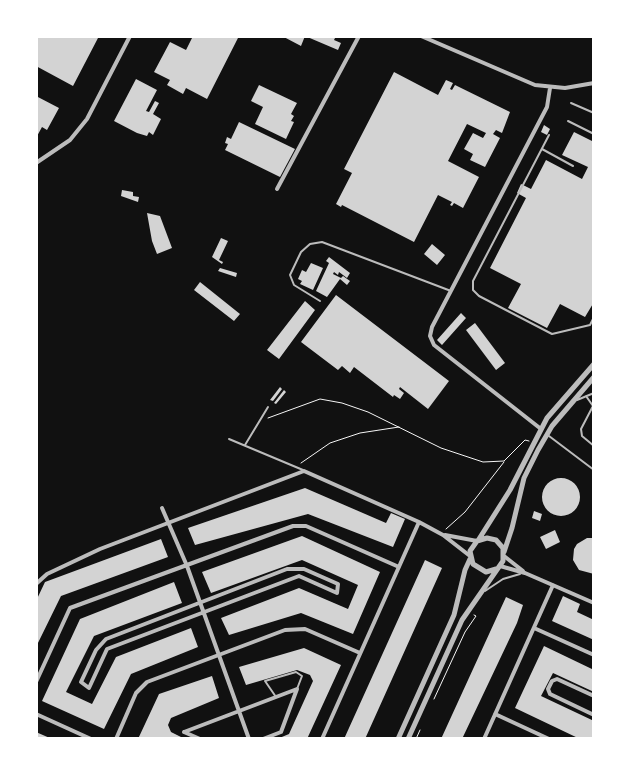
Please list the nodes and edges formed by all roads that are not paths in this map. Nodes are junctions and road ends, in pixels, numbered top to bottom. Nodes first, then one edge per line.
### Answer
1 (130, 36) edge
2 (359, 36) edge
3 (421, 36) edge
4 (594, 85) edge
5 (550, 88) junction
6 (571, 103) dead end
7 (594, 113) edge
8 (568, 121) dead end
9 (594, 134) edge
10 (549, 135) dead end
11 (542, 149) junction
12 (36, 163) edge
13 (573, 166) dead end
14 (277, 189) dead end
15 (451, 291) junction
16 (320, 301) dead end
17 (594, 317) edge
18 (594, 364) edge
19 (594, 377) edge
20 (593, 393) edge
21 (586, 396) junction
22 (572, 401) junction
23 (594, 401) edge
24 (268, 407) dead end
25 (540, 429) junction
26 (547, 434) junction
27 (229, 439) dead end
28 (245, 445) junction
29 (594, 446) edge
30 (594, 470) edge
31 (304, 471) junction
32 (162, 508) dead end
33 (419, 522) junction
34 (169, 523) junction
35 (443, 533) junction
36 (478, 540) junction
37 (504, 554) junction
38 (470, 557) junction
39 (187, 566) junction
40 (399, 567) junction
41 (498, 567) junction
42 (525, 572) junction
43 (36, 584) edge
44 (554, 585) junction
45 (483, 592) junction
46 (200, 603) junction
47 (594, 603) edge
48 (203, 613) junction
49 (534, 628) junction
50 (360, 653) junction
51 (219, 655) junction
52 (594, 655) edge
53 (36, 682) edge
54 (297, 689) junction
55 (594, 696) edge
56 (276, 697) junction
57 (239, 712) junction
58 (36, 714) edge
59 (495, 714) junction
60 (594, 715) edge
61 (92, 739) edge
62 (116, 739) edge
63 (200, 739) edge
64 (249, 739) edge
65 (263, 739) edge
66 (322, 739) edge
67 (398, 739) edge
68 (408, 739) edge
69 (484, 739) edge
70 (549, 739) edge

1 - 12 street
2 - 14 street
3 - 5 street
4 - 5 street
5 - 15 street
6 - 7 lane
8 - 9 lane
10 - 11 lane
11 - 13 lane
11 - 17 lane
15 - 16 lane
15 - 25 street
18 - 25 street
19 - 22 street
20 - 21 lane
20 - 23 lane
21 - 22 lane
21 - 29 lane
22 - 26 street
24 - 28 lane
25 - 36 street
26 - 30 lane
26 - 37 street
27 - 28 lane
28 - 31 lane
31 - 33 street
31 - 34 street
32 - 34 street
33 - 35 street
33 - 40 street
34 - 39 street
34 - 43 street
35 - 36 street
35 - 38 street
36 - 37 street
36 - 38 street
37 - 41 street
37 - 42 street
38 - 41 street
38 - 67 street
39 - 40 street
39 - 46 street
39 - 53 street
40 - 50 street
41 - 42 street
41 - 45 street
42 - 44 street
42 - 45 lane
44 - 47 street
44 - 49 street
45 - 68 street
46 - 48 street
46 - 48 street
46 - 48 street
48 - 51 street
49 - 52 street
49 - 59 street
50 - 51 street
50 - 66 street
51 - 57 street
51 - 62 street
54 - 56 street
54 - 56 lane
54 - 65 street
55 - 60 street
56 - 57 street
57 - 63 street
57 - 64 street
58 - 61 street
59 - 69 street
59 - 70 street

